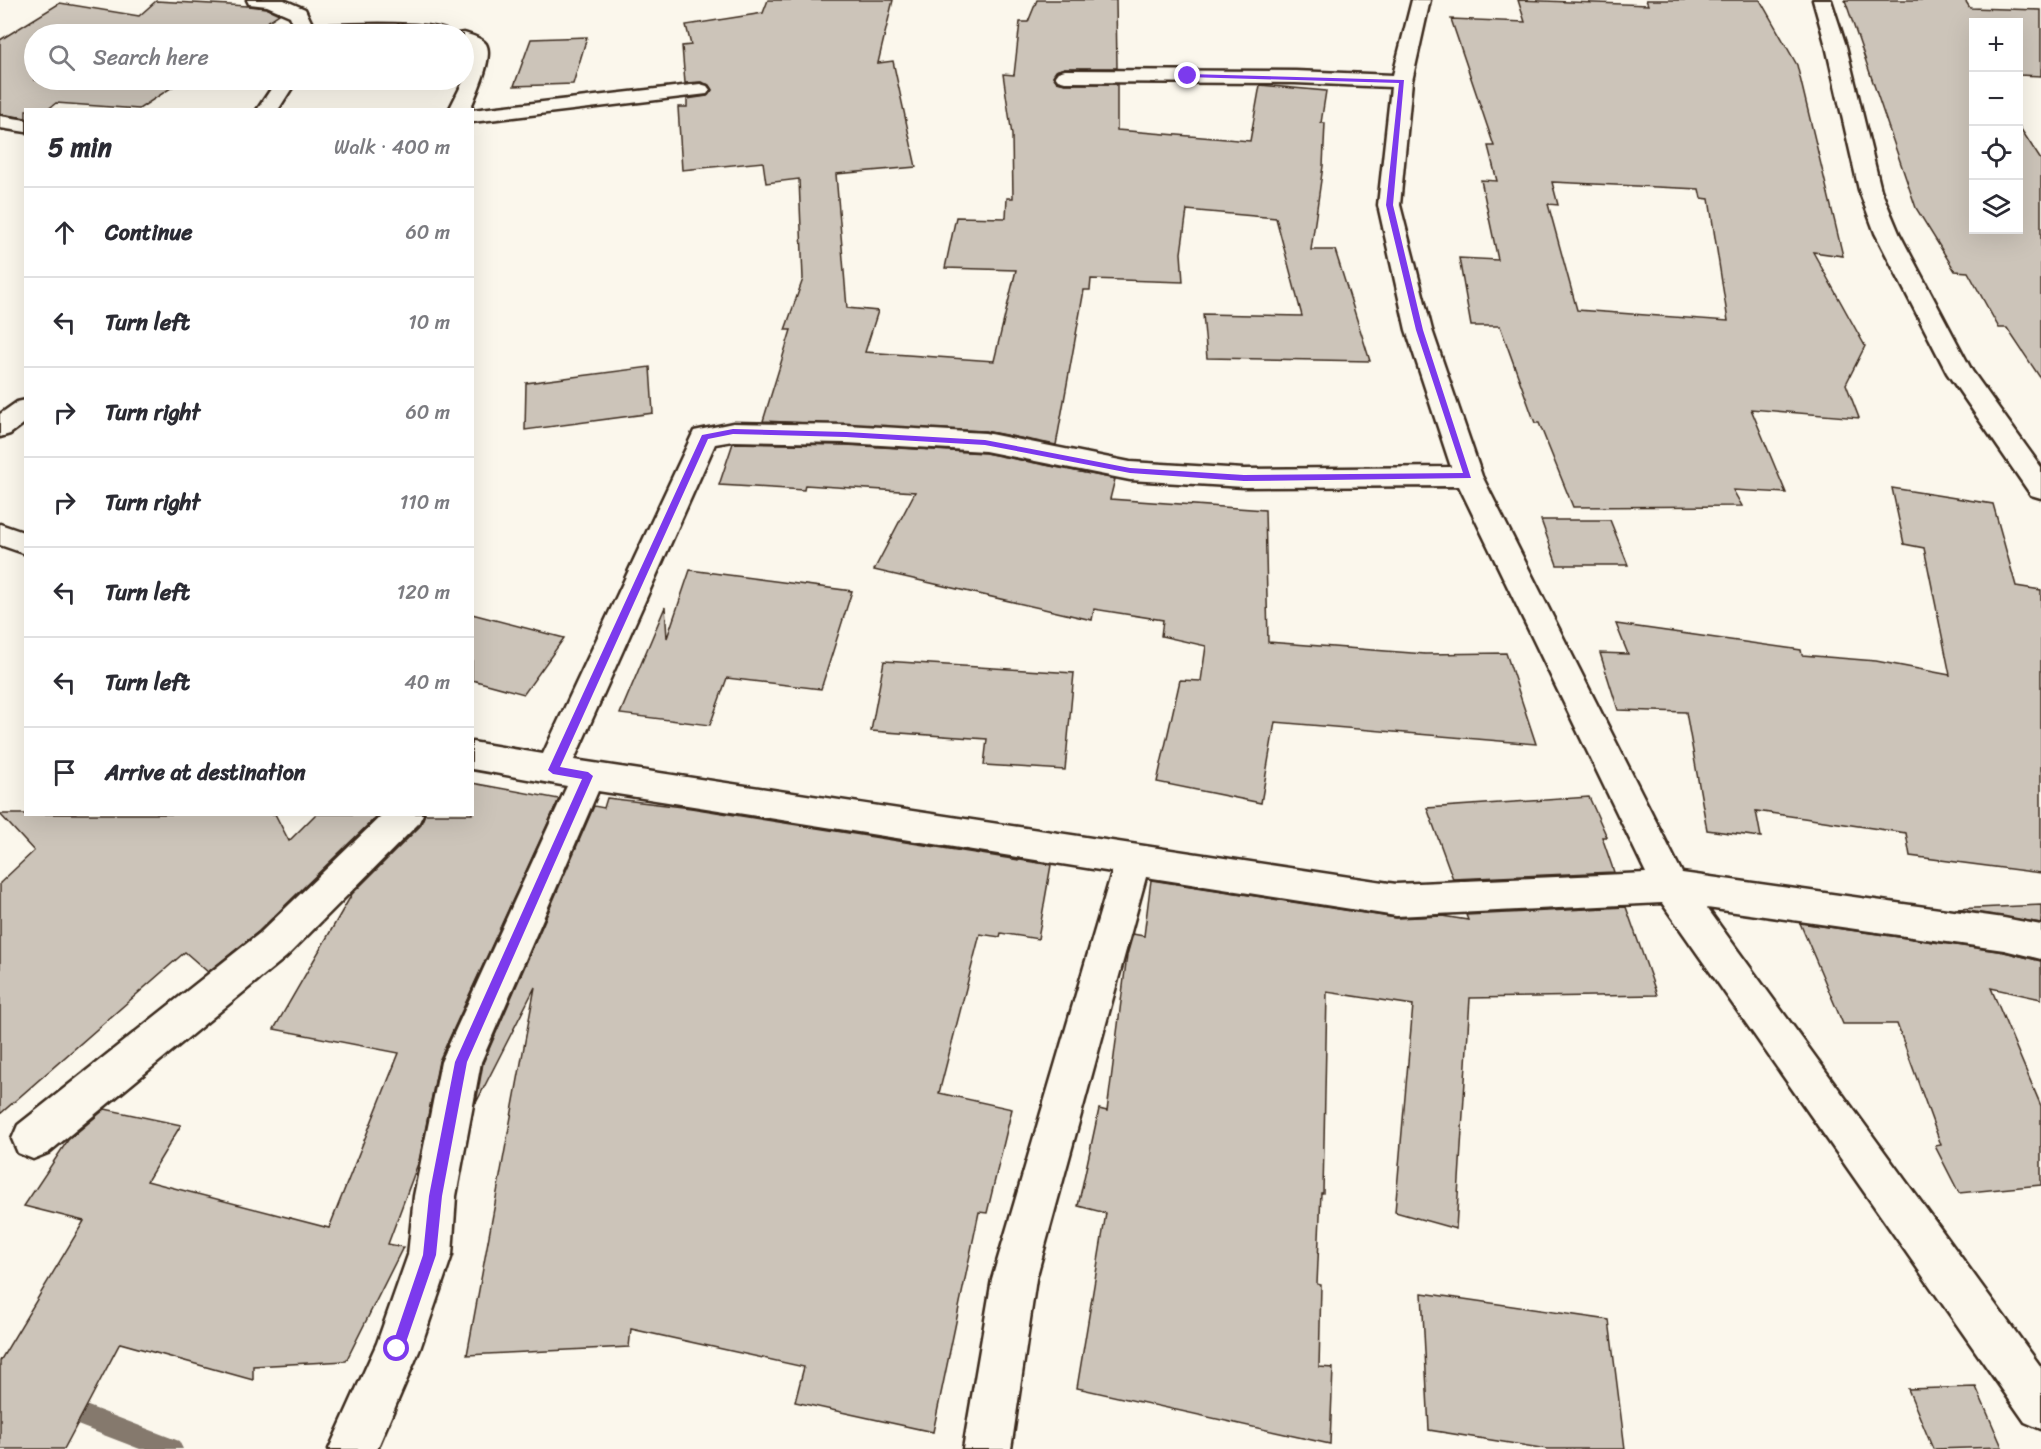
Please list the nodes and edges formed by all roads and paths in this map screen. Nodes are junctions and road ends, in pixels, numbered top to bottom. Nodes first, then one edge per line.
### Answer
1 (256, 0) edge
2 (1421, 0) edge
3 (1822, 0) edge
4 (302, 24) edge
5 (474, 44) edge
6 (474, 75) edge
7 (1065, 75) dead end
8 (1402, 81) junction
9 (280, 90) edge
10 (468, 90) edge
11 (700, 90) dead end
12 (268, 108) edge
13 (460, 108) edge
14 (474, 116) edge
15 (0, 122) edge
16 (24, 126) edge
17 (24, 410) edge
18 (0, 428) edge
19 (1468, 476) junction
20 (2041, 488) edge
21 (0, 534) edge
22 (24, 543) edge
23 (474, 755) edge
24 (571, 773) junction
25 (404, 816) edge
26 (1133, 860) junction
27 (1671, 887) junction
28 (2041, 942) edge
29 (33, 1139) dead end
30 (2041, 1406) edge
31 (353, 1449) edge
32 (987, 1449) edge

1 - 4 street
2 - 8 street
3 - 20 street
5 - 6 street
7 - 8 street
8 - 19 street
9 - 12 street
10 - 13 street
11 - 14 street
15 - 16 street
17 - 18 street
19 - 24 street
19 - 27 street
21 - 22 street
23 - 24 street
24 - 26 street
24 - 31 street
25 - 29 street
26 - 27 street
26 - 32 street
27 - 28 street
27 - 30 street

